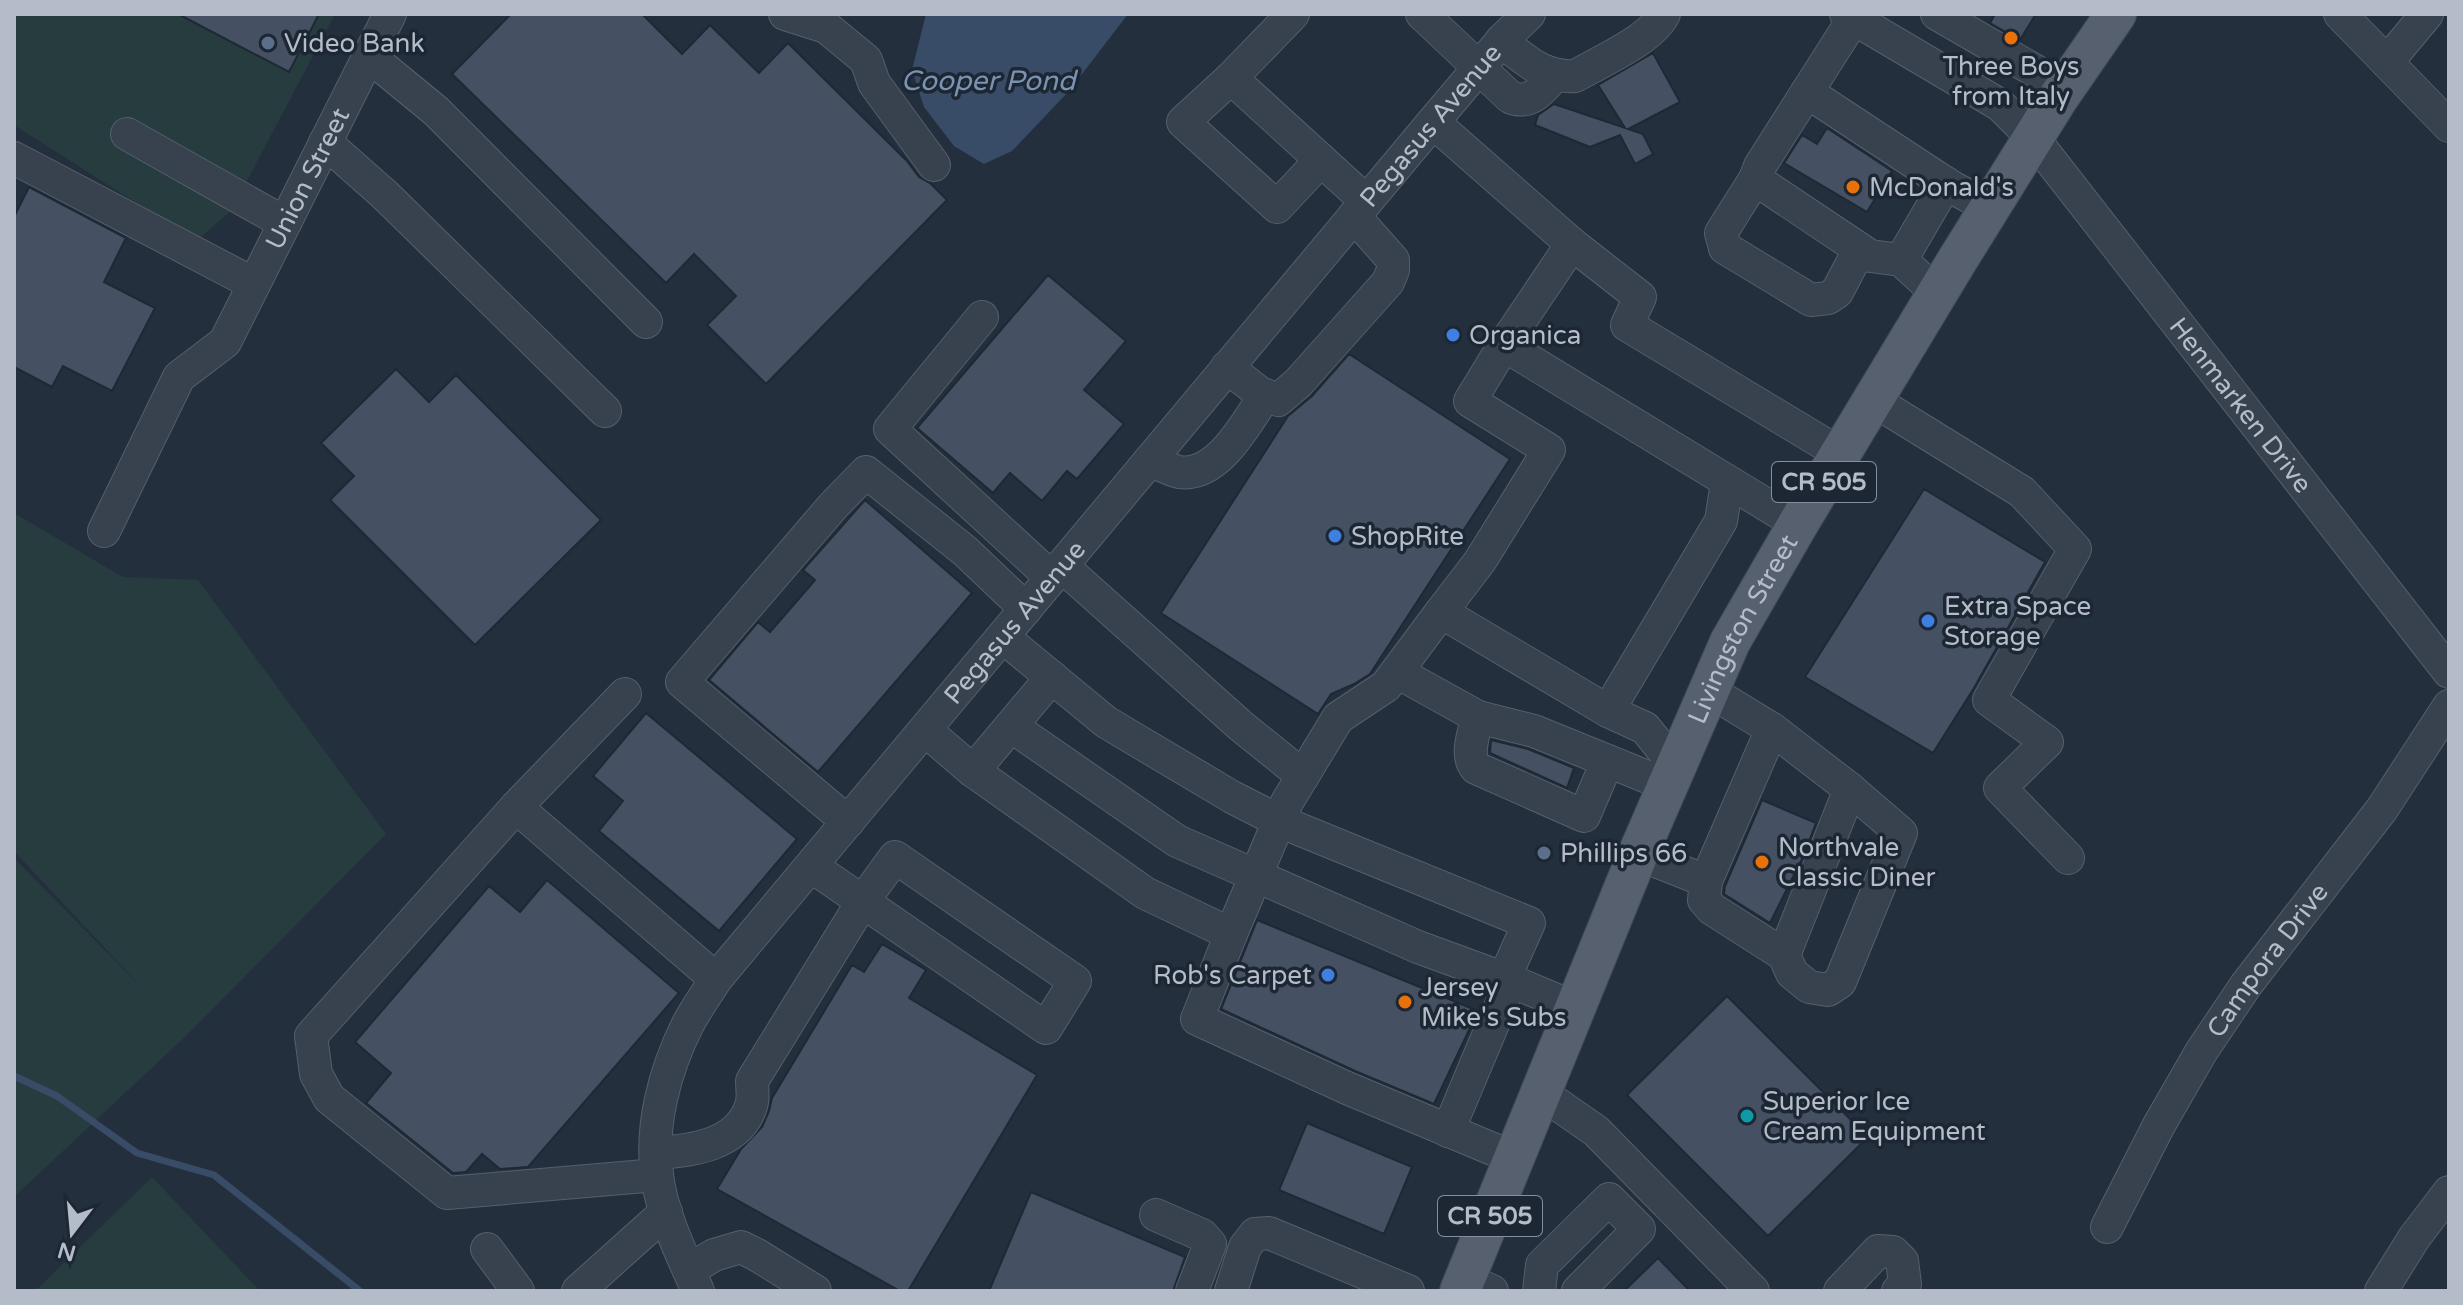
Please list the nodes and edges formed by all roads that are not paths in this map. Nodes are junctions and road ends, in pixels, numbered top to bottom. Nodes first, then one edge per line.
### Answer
1 (390, 14) edge
2 (785, 14) edge
3 (1293, 14) edge
4 (1422, 14) edge
5 (1529, 14) edge
6 (1664, 14) edge
7 (1937, 14) edge
8 (2340, 14) edge
9 (2427, 14) edge
10 (2112, 15) edge
11 (1859, 18) edge
12 (1501, 41) junction
13 (369, 56) junction
14 (2387, 62) junction
15 (1479, 67) junction
16 (1555, 75) junction
17 (1231, 78) junction
18 (2065, 88) junction
19 (1807, 92) junction
20 (1433, 122) junction
21 (2449, 126) edge
22 (127, 134) dead end
23 (2033, 138) junction
24 (325, 142) junction
25 (14, 158) edge
26 (1321, 160) junction
27 (934, 165) dead end
28 (1755, 179) junction
29 (1946, 183) junction
30 (1360, 208) junction
31 (1990, 208) junction
32 (285, 223) junction
33 (1572, 244) junction
34 (1859, 250) junction
35 (1901, 260) junction
36 (254, 284) junction
37 (1937, 293) junction
38 (982, 317) dead end
39 (646, 322) dead end
40 (1504, 345) junction
41 (1227, 367) junction
42 (1265, 395) junction
43 (1873, 400) junction
44 (605, 411) dead end
45 (1841, 454) junction
46 (1150, 460) junction
47 (1727, 483) junction
48 (1798, 524) junction
49 (104, 531) dead end
50 (1057, 572) junction
51 (1026, 609) junction
52 (1441, 612) junction
53 (1003, 637) junction
54 (1397, 672) junction
55 (2449, 672) edge
56 (1052, 677) junction
57 (1708, 690) junction
58 (625, 694) dead end
59 (2449, 706) edge
60 (1608, 711) junction
61 (1478, 717) junction
62 (1011, 726) junction
63 (1772, 729) junction
64 (925, 730) junction
65 (1607, 762) junction
66 (973, 771) junction
67 (1671, 775) junction
68 (1303, 776) junction
69 (1850, 789) junction
70 (516, 807) junction
71 (1279, 821) junction
72 (848, 822) junction
73 (1638, 854) junction
74 (2068, 858) dead end
75 (811, 866) junction
76 (1256, 876) junction
77 (1706, 881) junction
78 (863, 901) junction
79 (1231, 934) junction
80 (1784, 955) junction
81 (1501, 977) junction
82 (716, 979) junction
83 (1575, 1008) junction
84 (1540, 1092) junction
85 (1448, 1131) junction
86 (1514, 1158) junction
87 (656, 1164) junction
88 (2449, 1192) edge
89 (666, 1212) junction
90 (1156, 1215) dead end
91 (2107, 1227) dead end
92 (487, 1249) dead end
93 (1341, 1278) edge
94 (693, 1281) edge
95 (1473, 1285) edge
96 (518, 1291) edge
97 (578, 1291) edge
98 (815, 1291) edge
99 (1192, 1291) edge
100 (1231, 1291) edge
101 (1408, 1291) edge
102 (1539, 1291) edge
103 (1578, 1291) edge
104 (1753, 1291) edge
105 (1840, 1291) edge
106 (1898, 1291) edge
107 (2381, 1291) edge

1 - 13 street, Union Street
2 - 27 street
3 - 17 street
4 - 15 street
5 - 12 street, Pegasus Avenue
6 - 16 street
7 - 18 street
8 - 14 street
9 - 14 street
10 - 18 main road, Livingston Street / CR 505
11 - 19 street
11 - 23 street
12 - 15 street, Pegasus Avenue
12 - 16 street
13 - 24 street, Union Street
13 - 39 street
14 - 21 street
15 - 16 street
15 - 20 street, Pegasus Avenue
17 - 26 street
17 - 26 street
18 - 23 main road, Livingston Street / CR 505
19 - 28 street
19 - 29 street
20 - 30 street, Pegasus Avenue
20 - 33 street
22 - 32 street
23 - 31 main road, Livingston Street / CR 505
23 - 55 street, Henmarken Drive
24 - 32 street, Union Street
24 - 44 street
25 - 36 street
26 - 30 street
28 - 34 street
28 - 34 street
29 - 31 street
29 - 35 street
30 - 41 street, Pegasus Avenue
30 - 42 street
31 - 37 main road, Livingston Street / CR 505
32 - 36 street, Union Street
33 - 40 street
33 - 45 street
34 - 35 street
35 - 37 street
36 - 49 street, Union Street
37 - 43 main road, Livingston Street / CR 505
38 - 50 street
40 - 47 street
40 - 52 street
41 - 42 street
41 - 46 street, Pegasus Avenue
42 - 46 street
43 - 45 main road, Livingston Street / CR 505
43 - 74 street
45 - 48 main road, Livingston Street / CR 505
46 - 50 street, Pegasus Avenue
47 - 48 street
47 - 60 street
48 - 57 main road, Livingston Street / CR 505
50 - 51 street, Pegasus Avenue
50 - 68 street
51 - 53 street, Pegasus Avenue
51 - 72 street
52 - 54 street
52 - 60 street
53 - 56 street
53 - 64 street, Pegasus Avenue
54 - 61 street
54 - 68 street
56 - 62 street
56 - 71 street
57 - 63 street
57 - 67 main road, Livingston Street / CR 505
58 - 70 street
59 - 91 street, Campora Drive
60 - 67 street
61 - 65 street
61 - 65 street
62 - 66 street
62 - 76 street
63 - 69 street
63 - 77 street
64 - 66 street
64 - 72 street, Pegasus Avenue
65 - 67 street
66 - 79 street
67 - 73 main road, Livingston Street / CR 505
68 - 71 street
69 - 80 street
69 - 80 street
70 - 82 street
70 - 87 street
71 - 76 street
71 - 81 street
72 - 75 street, Pegasus Avenue
73 - 77 street
73 - 83 main road, Livingston Street / CR 505
75 - 78 street
75 - 82 street, Pegasus Avenue
76 - 79 street
76 - 81 street
77 - 80 street
78 - 78 street
78 - 87 street
79 - 85 street
81 - 83 street
81 - 85 street
82 - 87 street, Pegasus Avenue
83 - 84 main road, Livingston Street / CR 505
84 - 86 main road, Livingston Street / CR 505
84 - 104 street
85 - 86 street
86 - 95 main road, Livingston Street / CR 505
87 - 89 street, Pegasus Avenue
88 - 107 street
89 - 94 street, Pegasus Avenue
89 - 97 street
90 - 99 street
92 - 96 street
93 - 100 street
93 - 101 street
94 - 98 street
102 - 103 street
105 - 106 street

